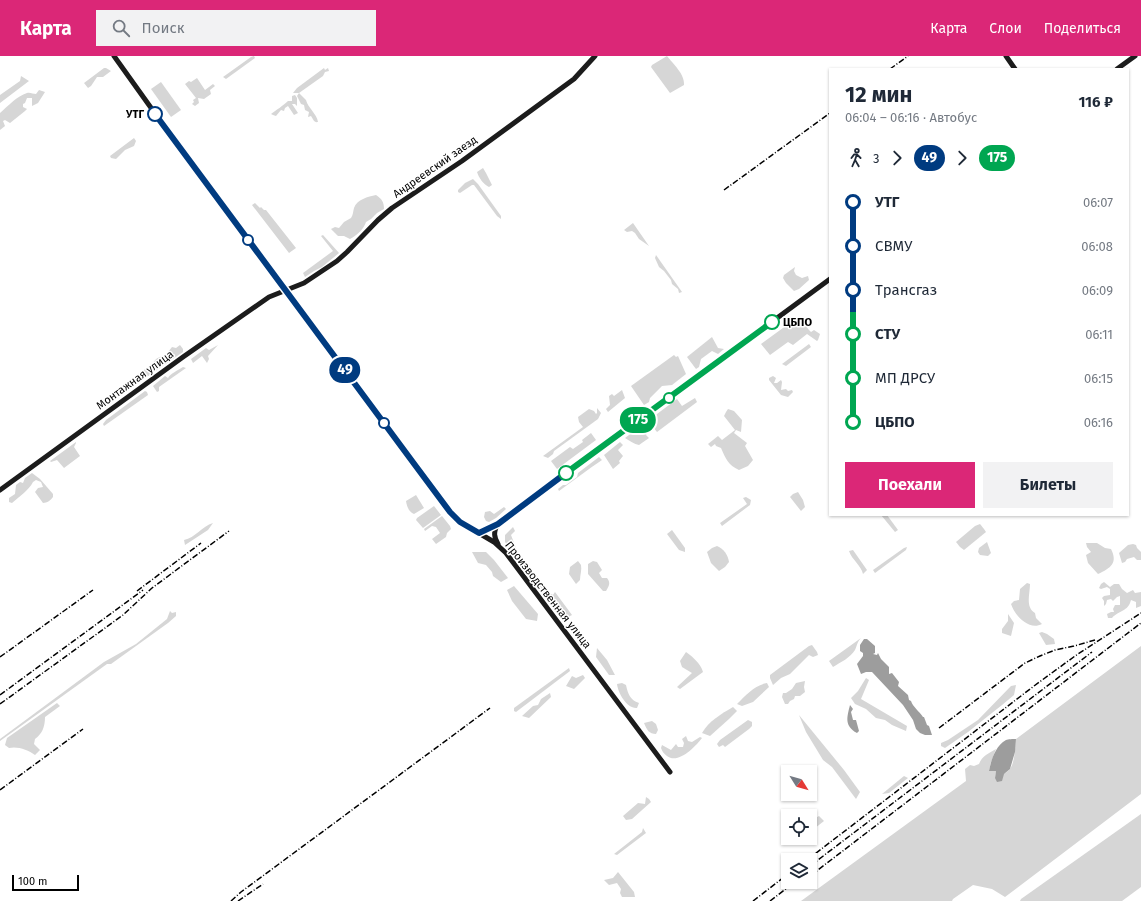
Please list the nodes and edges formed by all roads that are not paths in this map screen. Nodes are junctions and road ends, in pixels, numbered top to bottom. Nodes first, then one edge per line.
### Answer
1 (114, 56) edge
2 (596, 56) edge
3 (1006, 56) edge
4 (1135, 56) edge
5 (1014, 68) edge
6 (1118, 68) edge
7 (829, 280) edge
8 (285, 290) junction
9 (0, 490) edge
10 (498, 524) junction
11 (479, 533) junction
12 (500, 547) junction
13 (670, 772) dead end

1 - 8 main road, Производственная улица
2 - 8 main road, Андреевский заезд
3 - 5 main road
4 - 6 main road
7 - 10 main road
8 - 9 main road, Монтажная улица
8 - 11 main road, Производственная улица
10 - 11 main road
10 - 12 main road
11 - 12 main road, Производственная улица
12 - 13 main road, Производственная улица

